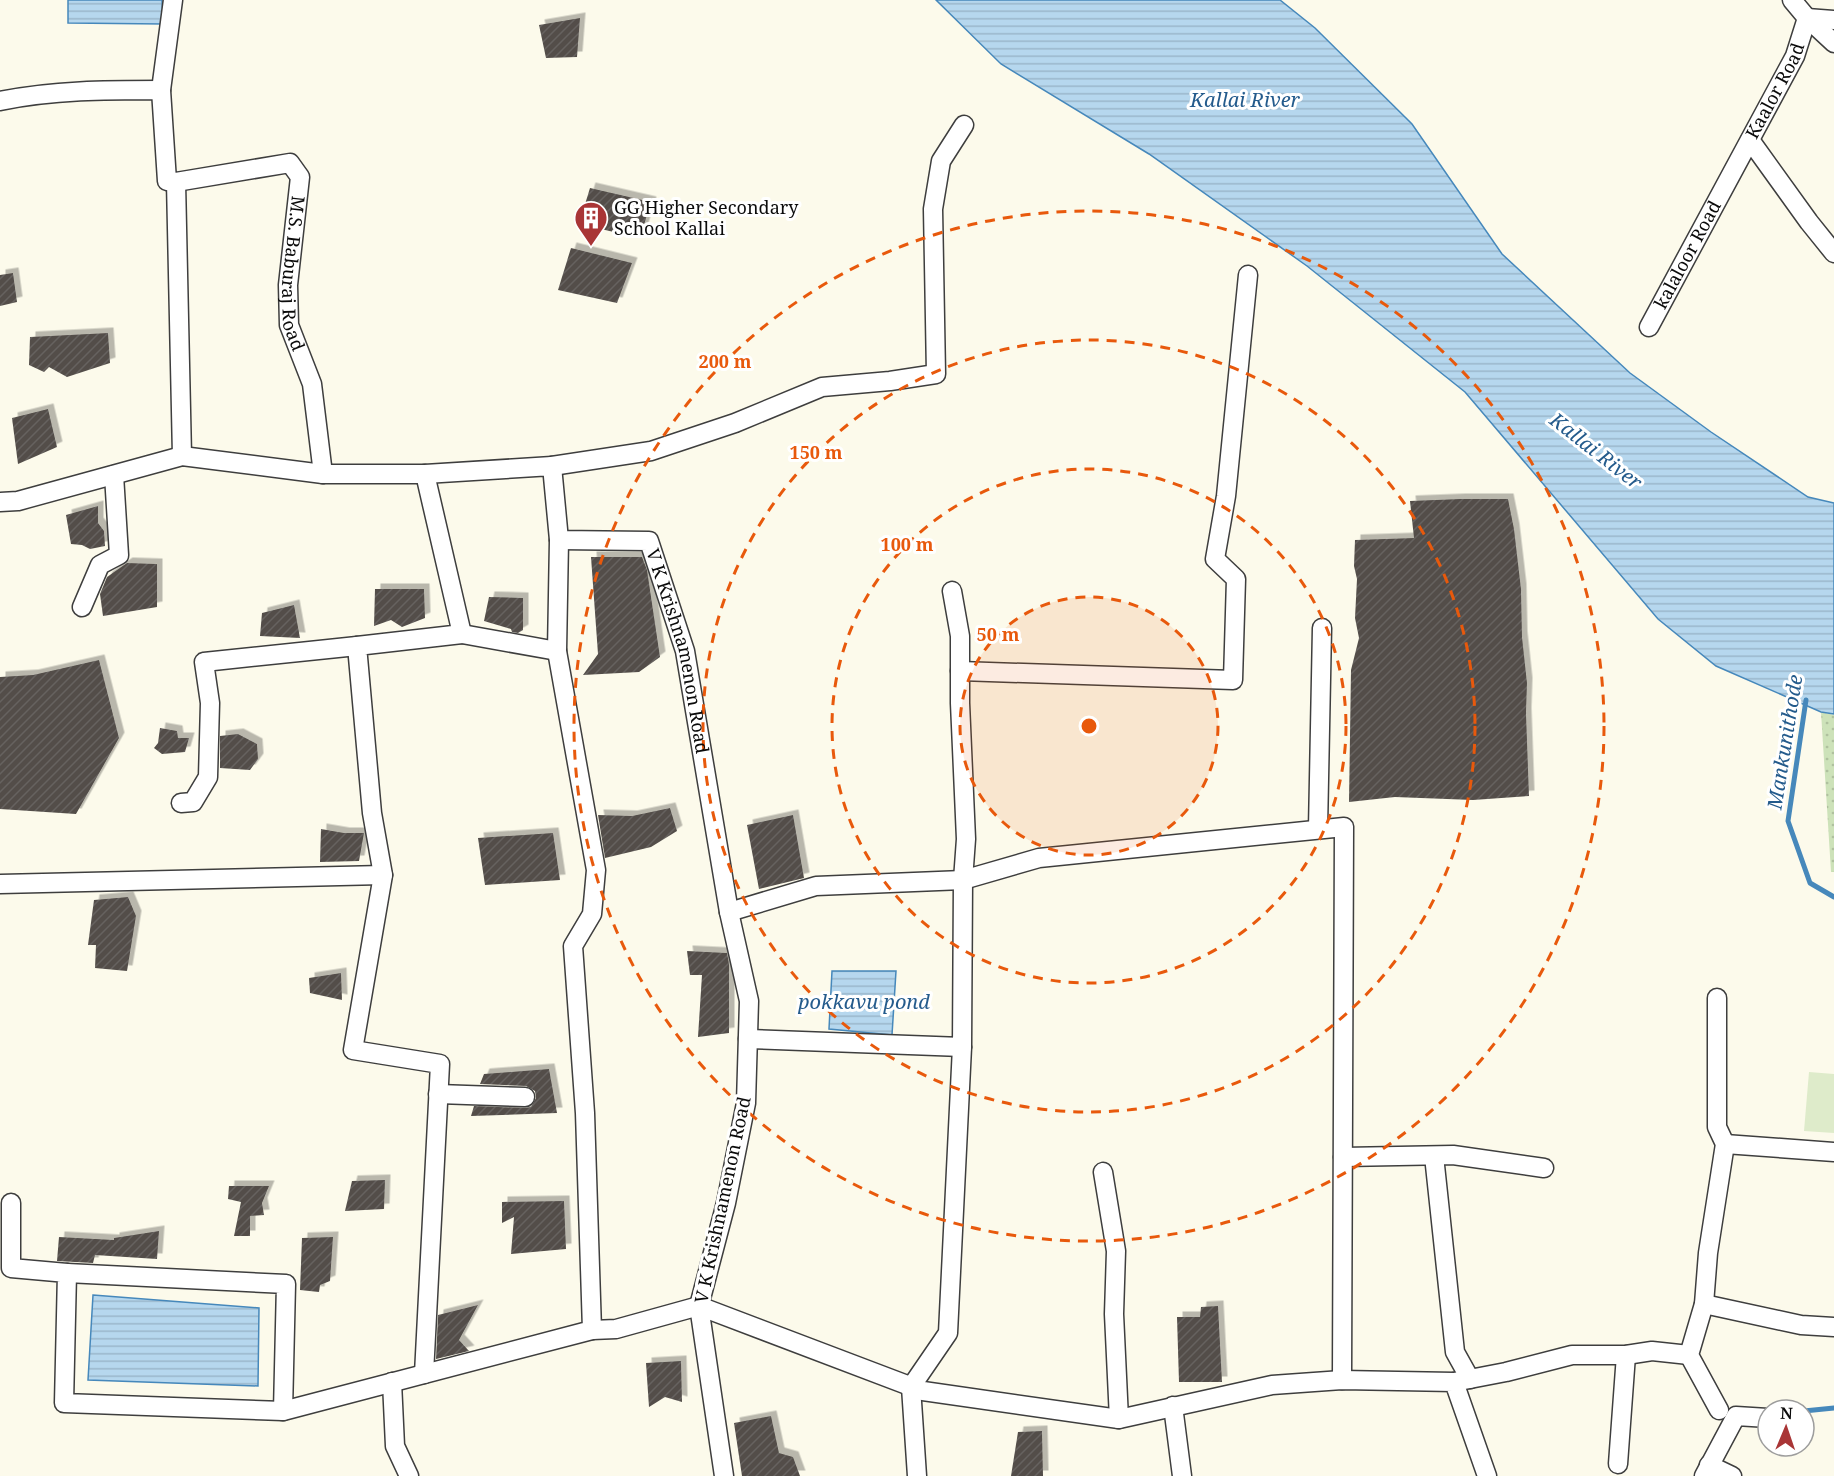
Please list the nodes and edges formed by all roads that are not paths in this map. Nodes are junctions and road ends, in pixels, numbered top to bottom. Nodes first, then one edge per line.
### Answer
1 (173, 0) edge
2 (1792, 0) edge
3 (1808, 18) junction
4 (1834, 20) edge
5 (1834, 43) edge
6 (161, 90) junction
7 (0, 102) edge
8 (964, 125) dead end
9 (1750, 140) junction
10 (1727, 181) joint
11 (176, 182) junction
12 (1834, 253) edge
13 (1248, 275) dead end
14 (1649, 327) dead end
15 (182, 456) junction
16 (552, 466) junction
17 (323, 474) junction
18 (425, 474) junction
19 (114, 475) junction
20 (0, 502) edge
21 (559, 540) junction
22 (952, 591) dead end
23 (82, 607) dead end
24 (1322, 628) dead end
25 (462, 634) junction
26 (357, 646) junction
27 (558, 651) junction
28 (960, 671) junction
29 (181, 804) dead end
30 (1318, 829) junction
31 (383, 875) junction
32 (963, 879) junction
33 (0, 884) edge
34 (729, 912) junction
35 (1717, 998) dead end
36 (748, 1039) junction
37 (962, 1047) junction
38 (438, 1094) junction
39 (525, 1097) dead end
40 (1725, 1144) junction
41 (1834, 1152) edge
42 (1434, 1156) junction
43 (1343, 1157) junction
44 (1544, 1168) dead end
45 (1103, 1172) dead end
46 (11, 1203) dead end
47 (68, 1273) junction
48 (1704, 1304) junction
49 (699, 1306) junction
50 (1834, 1327) edge
51 (592, 1330) junction
52 (1626, 1354) junction
53 (1689, 1355) junction
54 (424, 1374) junction
55 (1342, 1380) junction
56 (1462, 1380) junction
57 (392, 1382) junction
58 (911, 1387) junction
59 (1173, 1407) junction
60 (1719, 1410) dead end
61 (283, 1411) junction
62 (1756, 1417) edge
63 (1119, 1419) junction
64 (1618, 1464) dead end
65 (1706, 1471) edge
66 (409, 1476) edge
67 (724, 1476) edge
68 (917, 1476) edge
69 (1182, 1476) edge
70 (1487, 1476) edge
71 (1732, 1476) edge

1 - 6 street
2 - 3 street, Kaalor Road
3 - 4 street
3 - 5 street
3 - 9 street, Kaalor Road
6 - 7 street
6 - 11 street
8 - 16 street
9 - 10 street, Kaalor Road
9 - 12 street
10 - 14 street, kalaloor Road
11 - 15 street
11 - 17 street, M.S. Baburaj Road
13 - 28 street
15 - 17 street
15 - 19 street
16 - 18 street
16 - 21 street
17 - 18 street
18 - 25 street
19 - 20 street
19 - 23 street
21 - 27 street
21 - 34 street, V K Krishnamenon Road
22 - 28 street
24 - 30 street
25 - 26 street
25 - 27 street
26 - 29 street
26 - 31 street
27 - 51 street
28 - 32 street
30 - 32 street
30 - 43 street
31 - 33 street
31 - 38 street
32 - 34 street
32 - 37 street
34 - 36 street, V K Krishnamenon Road
35 - 40 street
36 - 37 street
36 - 49 street, V K Krishnamenon Road
37 - 58 street
38 - 39 street
38 - 54 street
40 - 41 street
40 - 48 street
42 - 43 street
42 - 44 street
42 - 56 street
43 - 55 street
45 - 63 street
46 - 47 street
47 - 61 street
47 - 61 street
48 - 50 street
48 - 53 street
49 - 51 street
49 - 58 street
49 - 67 street, V K Krishnamenon Road
51 - 54 street
52 - 53 street
52 - 56 street
52 - 64 street
53 - 60 street
54 - 57 street
55 - 56 street
55 - 59 street
56 - 70 street
57 - 61 street
57 - 66 street
58 - 63 street
58 - 68 street
59 - 63 street
59 - 69 street
62 - 65 street
65 - 71 street

